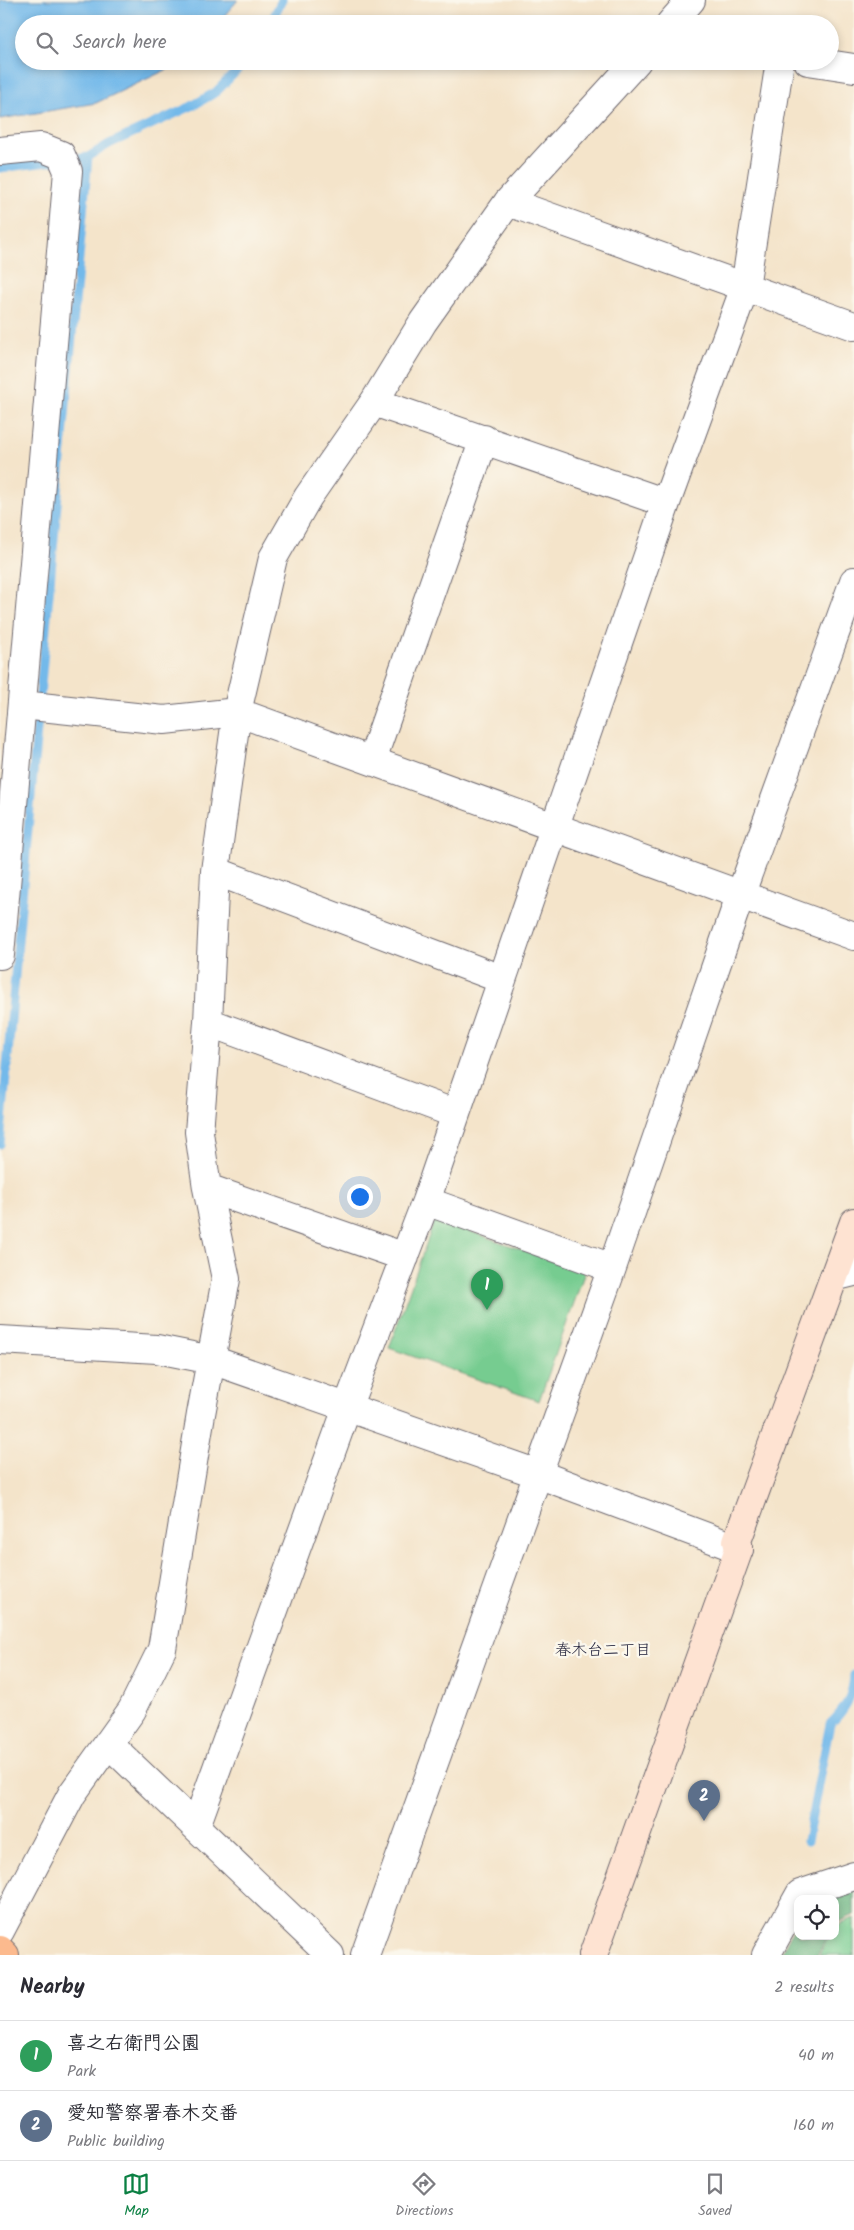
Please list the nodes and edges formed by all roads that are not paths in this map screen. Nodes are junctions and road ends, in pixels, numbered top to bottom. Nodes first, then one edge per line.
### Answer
1 (691, 0) edge
2 (678, 15) edge
3 (839, 66) edge
4 (854, 68) edge
5 (628, 70) edge
6 (779, 70) edge
7 (0, 151) edge
8 (508, 202) junction
9 (745, 287) junction
10 (854, 326) edge
11 (374, 402) junction
12 (484, 439) junction
13 (666, 503) junction
14 (854, 581) edge
15 (22, 705) junction
16 (237, 712) junction
17 (372, 760) junction
18 (554, 827) junction
19 (215, 871) junction
20 (740, 896) junction
21 (854, 936) edge
22 (0, 955) edge
23 (502, 980) junction
24 (208, 1022) junction
25 (456, 1114) junction
26 (207, 1188) junction
27 (426, 1201) junction
28 (854, 1222) edge
29 (405, 1257) junction
30 (612, 1268) junction
31 (844, 1274) edge
32 (0, 1340) edge
33 (212, 1360) junction
34 (347, 1408) junction
35 (538, 1474) junction
36 (739, 1549) junction
37 (108, 1743) junction
38 (196, 1826) junction
39 (854, 1876) edge
40 (0, 1931) edge
41 (0, 1950) edge
42 (5, 1955) edge
43 (330, 1955) edge
44 (366, 1955) edge
45 (593, 1955) edge
46 (766, 1955) edge

1 - 2 street
3 - 4 street
5 - 8 street
6 - 9 street
7 - 15 street
8 - 9 street
8 - 11 street
9 - 10 street
9 - 13 street
11 - 12 street
11 - 16 street
12 - 13 street
12 - 17 street
13 - 18 street
14 - 20 street
15 - 16 street
15 - 22 street
16 - 17 street
16 - 19 street
17 - 18 street
18 - 20 street
18 - 23 street
19 - 23 street
19 - 24 street
20 - 21 street
20 - 30 street
23 - 25 street
24 - 25 street
24 - 26 street
25 - 27 street
26 - 29 street
26 - 33 street
27 - 29 street
27 - 30 street
28 - 31 street
29 - 34 street
30 - 35 street
31 - 36 street
32 - 33 street
33 - 34 street
33 - 37 street
34 - 35 street
34 - 38 street
35 - 36 street
35 - 44 street
36 - 45 street
37 - 38 street
37 - 40 street
38 - 43 street
39 - 46 street
41 - 42 main road

